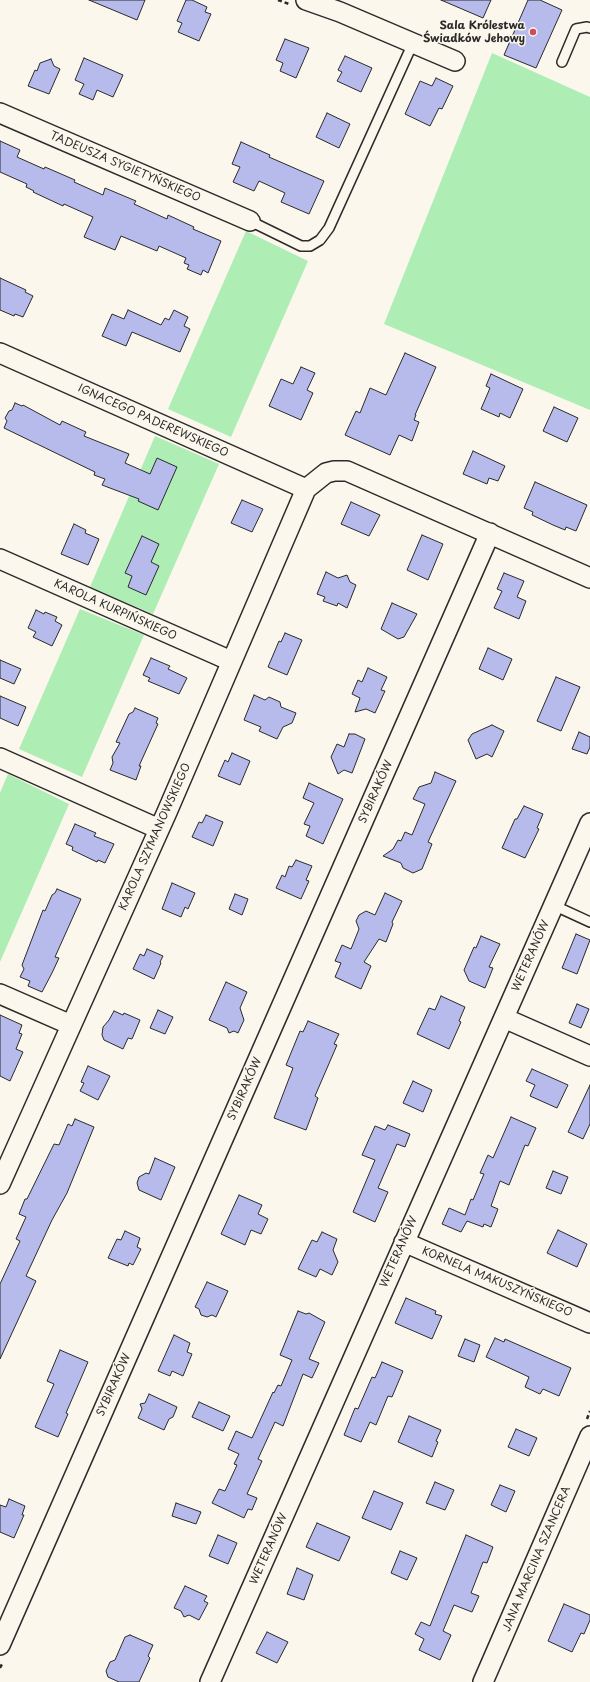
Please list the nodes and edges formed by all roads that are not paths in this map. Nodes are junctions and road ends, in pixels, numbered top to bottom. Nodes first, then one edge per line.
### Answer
1 (306, 0) edge
2 (590, 28) edge
3 (413, 43) junction
4 (455, 61) dead end
5 (562, 62) dead end
6 (0, 113) edge
7 (250, 221) joint
8 (0, 353) edge
9 (306, 489) junction
10 (490, 533) junction
11 (0, 559) edge
12 (590, 578) edge
13 (231, 661) junction
14 (0, 758) edge
15 (590, 823) edge
16 (159, 829) junction
17 (553, 905) junction
18 (590, 922) edge
19 (0, 994) edge
20 (504, 1018) junction
21 (71, 1025) junction
22 (590, 1056) edge
23 (0, 1184) edge
24 (404, 1242) junction
25 (590, 1323) edge
26 (590, 1436) edge
27 (0, 1644) edge
28 (210, 1682) edge
29 (483, 1682) edge

1 - 3 street
2 - 5 lane
3 - 4 street
3 - 7 lane
6 - 7 street, TADEUSZA SYGIETYŃSKIEGO
8 - 9 street, IGNACEGO PADEREWSKIEGO
9 - 10 street
9 - 13 street, KAROLA SZYMANOWSKIEGO
10 - 12 street
10 - 27 street, SYBIRAKÓW
11 - 13 street, KAROLA KURPIŃSKIEGO
13 - 16 street, KAROLA SZYMANOWSKIEGO
14 - 16 street
15 - 17 street, WETERANÓW
16 - 21 street, KAROLA SZYMANOWSKIEGO
17 - 18 lane
17 - 20 street, WETERANÓW
19 - 21 street
20 - 22 street
20 - 24 street, WETERANÓW
21 - 23 street, KAROLA SZYMANOWSKIEGO
24 - 25 street, KORNELA MAKUSZYŃSKIEGO
24 - 28 street, WETERANÓW
26 - 29 street, JANA MARCINA SZANCERA

